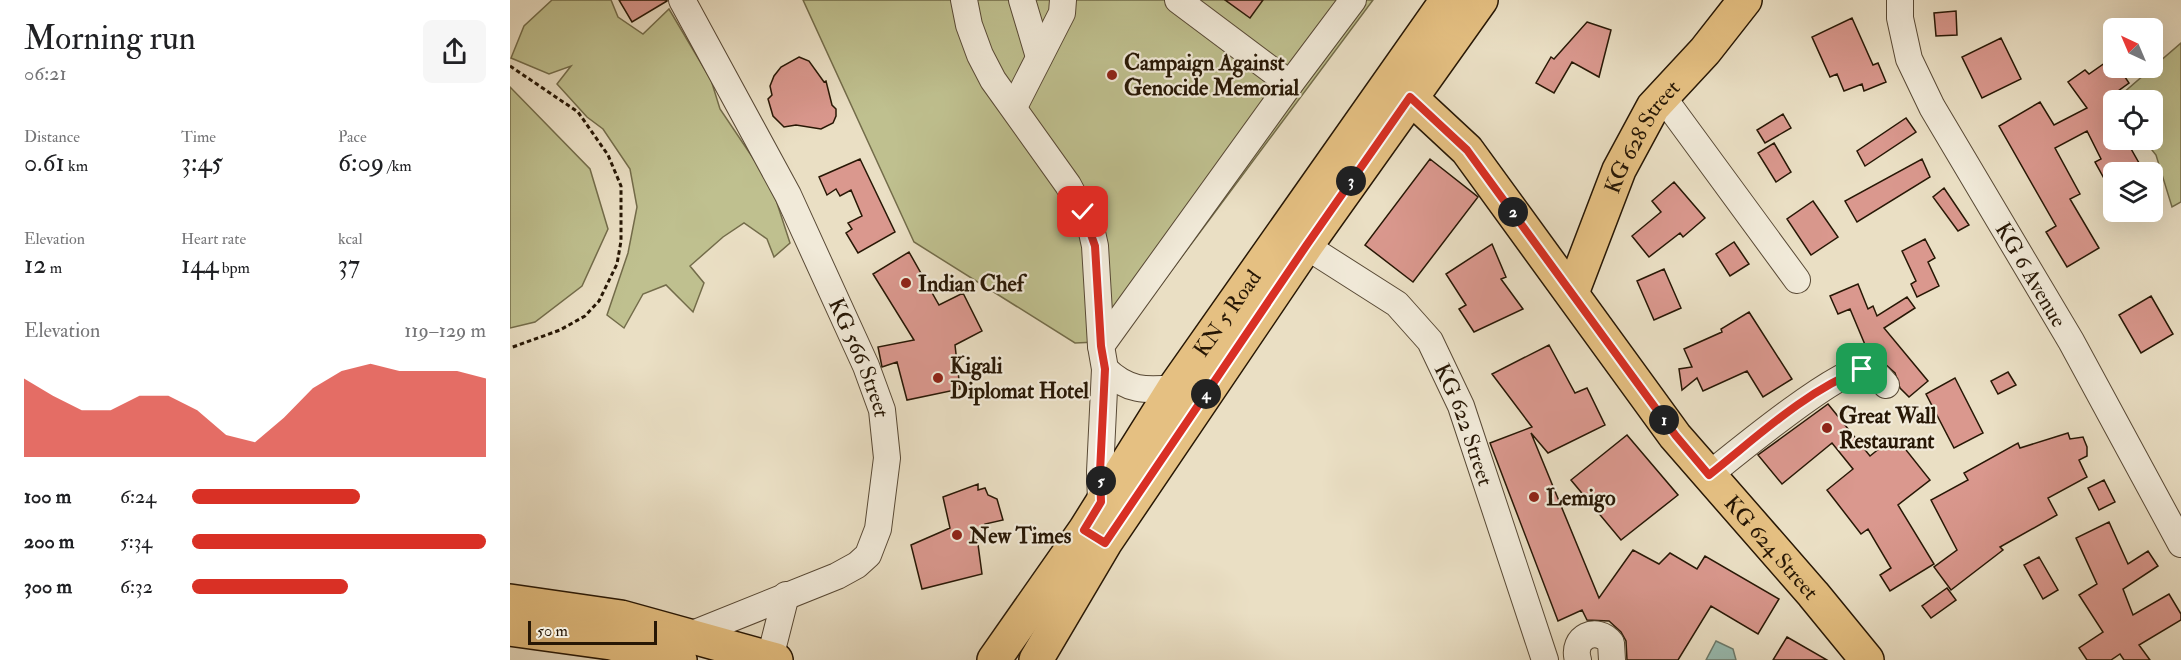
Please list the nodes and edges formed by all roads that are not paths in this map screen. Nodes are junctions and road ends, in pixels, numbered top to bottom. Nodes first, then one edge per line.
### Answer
1 (682, 0) edge
2 (964, 0) edge
3 (1022, 0) edge
4 (1063, 0) edge
5 (1178, 0) edge
6 (1353, 0) edge
7 (1447, 0) edge
8 (1481, 0) edge
9 (1744, 0) edge
10 (1900, 0) edge
11 (1039, 57) junction
12 (1290, 84) junction
13 (1662, 96) junction
14 (1410, 97) junction
15 (1014, 107) junction
16 (1306, 246) junction
17 (1797, 280) dead end
18 (1572, 293) junction
19 (1103, 358) junction
20 (1886, 385) dead end
21 (1174, 388) junction
22 (1709, 475) junction
23 (1101, 502) junction
24 (1095, 536) junction
25 (2181, 544) edge
26 (786, 595) junction
27 (510, 601) edge
28 (1056, 625) junction
29 (510, 629) edge
30 (685, 648) edge
31 (1577, 653) edge
32 (1544, 656) edge
33 (773, 659) edge
34 (994, 660) edge
35 (1036, 660) edge
36 (1047, 660) edge
37 (1612, 660) edge
38 (1867, 660) edge

1 - 26 street, KG 566 Street
2 - 15 street
3 - 11 street
4 - 11 street
5 - 12 street
6 - 12 street
7 - 21 main road, KN 5 Road
8 - 14 main road, KN 5 Road
9 - 13 main road, KG 628 Street
10 - 25 street, KG 6 Avenue
11 - 15 street
12 - 19 street
13 - 17 street
13 - 18 main road, KG 628 Street
14 - 16 main road, KN 5 Road
14 - 18 main road, KG 624 Street
15 - 19 street
16 - 24 main road, KN 5 Road
16 - 32 street, KG 622 Street
18 - 22 main road, KG 624 Street
19 - 21 street
19 - 23 street
20 - 22 street
21 - 23 main road, KN 5 Road
22 - 38 main road, KG 624 Street
23 - 24 main road, KN 5 Road
24 - 28 main road, KN 5 Road
24 - 34 main road, KN 5 Road
26 - 30 street, KG 566 Street
26 - 33 street
27 - 30 main road
28 - 35 main road, KN 5 Road
28 - 36 main road
29 - 30 main road
30 - 33 main road
31 - 32 street
31 - 37 street

